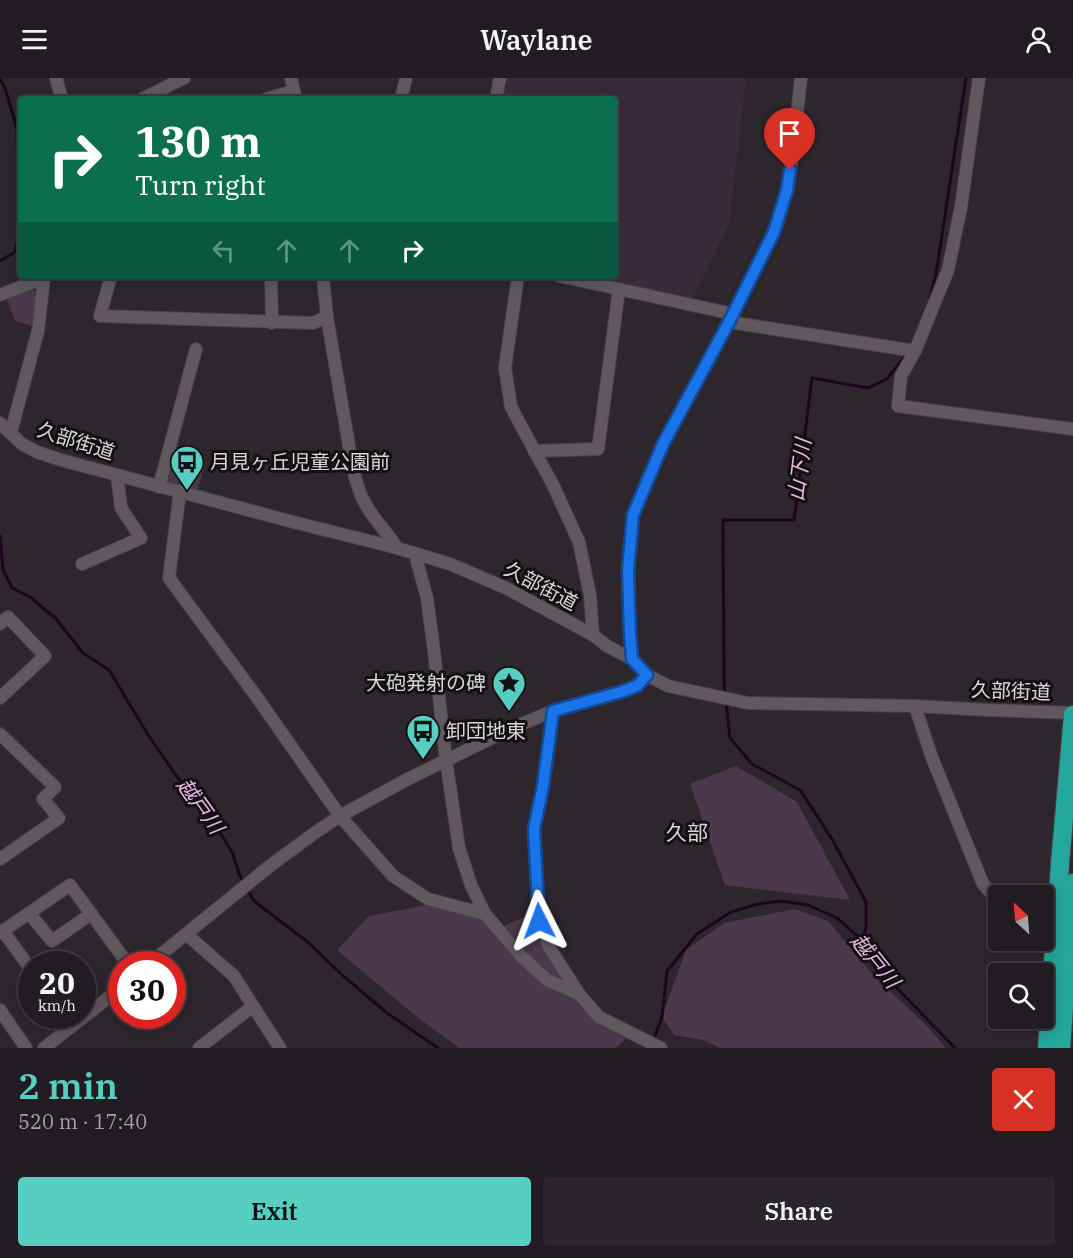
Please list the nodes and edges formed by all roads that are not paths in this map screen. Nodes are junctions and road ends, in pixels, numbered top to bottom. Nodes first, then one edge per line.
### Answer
1 (56, 78) edge
2 (184, 78) edge
3 (406, 78) edge
4 (500, 78) edge
5 (801, 78) edge
6 (979, 78) edge
7 (294, 89) edge
8 (61, 96) edge
9 (148, 96) edge
10 (274, 96) edge
11 (402, 96) edge
12 (497, 96) edge
13 (41, 279) edge
14 (44, 279) edge
15 (110, 279) edge
16 (271, 279) edge
17 (323, 279) edge
18 (518, 279) edge
19 (574, 279) edge
20 (619, 289) junction
21 (0, 294) edge
22 (327, 317) junction
23 (731, 318) junction
24 (272, 323) junction
25 (196, 350) dead end
26 (915, 351) junction
27 (0, 423) edge
28 (1073, 429) edge
29 (11, 432) junction
30 (534, 451) junction
31 (117, 476) junction
32 (159, 487) junction
33 (180, 491) junction
34 (397, 548) junction
35 (414, 554) junction
36 (82, 564) dead end
37 (0, 624) edge
38 (593, 635) junction
39 (632, 659) junction
40 (647, 675) junction
41 (0, 698) edge
42 (915, 706) junction
43 (553, 711) junction
44 (1073, 714) edge
45 (0, 734) edge
46 (446, 760) junction
47 (340, 816) junction
48 (0, 860) edge
49 (1073, 883) edge
50 (988, 890) edge
51 (1072, 892) edge
52 (29, 913) junction
53 (91, 914) junction
54 (485, 914) junction
55 (2, 932) edge
56 (186, 934) junction
57 (118, 951) edge
58 (165, 951) edge
59 (18, 953) edge
60 (579, 994) junction
61 (108, 998) edge
62 (253, 1006) junction
63 (96, 1008) edge
64 (0, 1010) edge
65 (70, 1029) edge
66 (26, 1048) edge
67 (44, 1048) edge
68 (199, 1048) edge
69 (280, 1048) edge
70 (661, 1048) edge
71 (1047, 1048) edge
72 (1061, 1048) edge

1 - 8 street
2 - 9 street
3 - 11 street
4 - 12 street
5 - 23 street
6 - 26 street
7 - 10 street
13 - 21 street
14 - 29 street
15 - 24 street
16 - 24 street
17 - 22 street
18 - 30 street
19 - 20 street
20 - 23 street
20 - 30 street
22 - 24 street
22 - 34 street
23 - 26 street
23 - 39 street
25 - 32 street
26 - 28 street
27 - 29 street, 久部街道
29 - 31 street, 久部街道
30 - 38 street
31 - 32 street, 久部街道
31 - 36 street
32 - 33 street, 久部街道
33 - 34 street, 久部街道
33 - 47 street
34 - 35 street, 久部街道
35 - 38 street, 久部街道
35 - 46 street
37 - 41 street
38 - 39 street, 久部街道
39 - 40 street, 久部街道
40 - 42 street, 久部街道
40 - 43 street
42 - 44 street, 久部街道
42 - 50 street
43 - 46 street
43 - 60 street
44 - 71 highway
45 - 48 street
46 - 47 street
46 - 54 street
47 - 54 street
47 - 56 street
49 - 51 highway
51 - 72 highway
52 - 53 street
52 - 53 street
52 - 55 street
53 - 57 street
54 - 60 street
55 - 59 street
56 - 58 street
56 - 62 street
60 - 70 street
61 - 63 street
62 - 68 street
62 - 69 street
64 - 66 street
65 - 67 street

